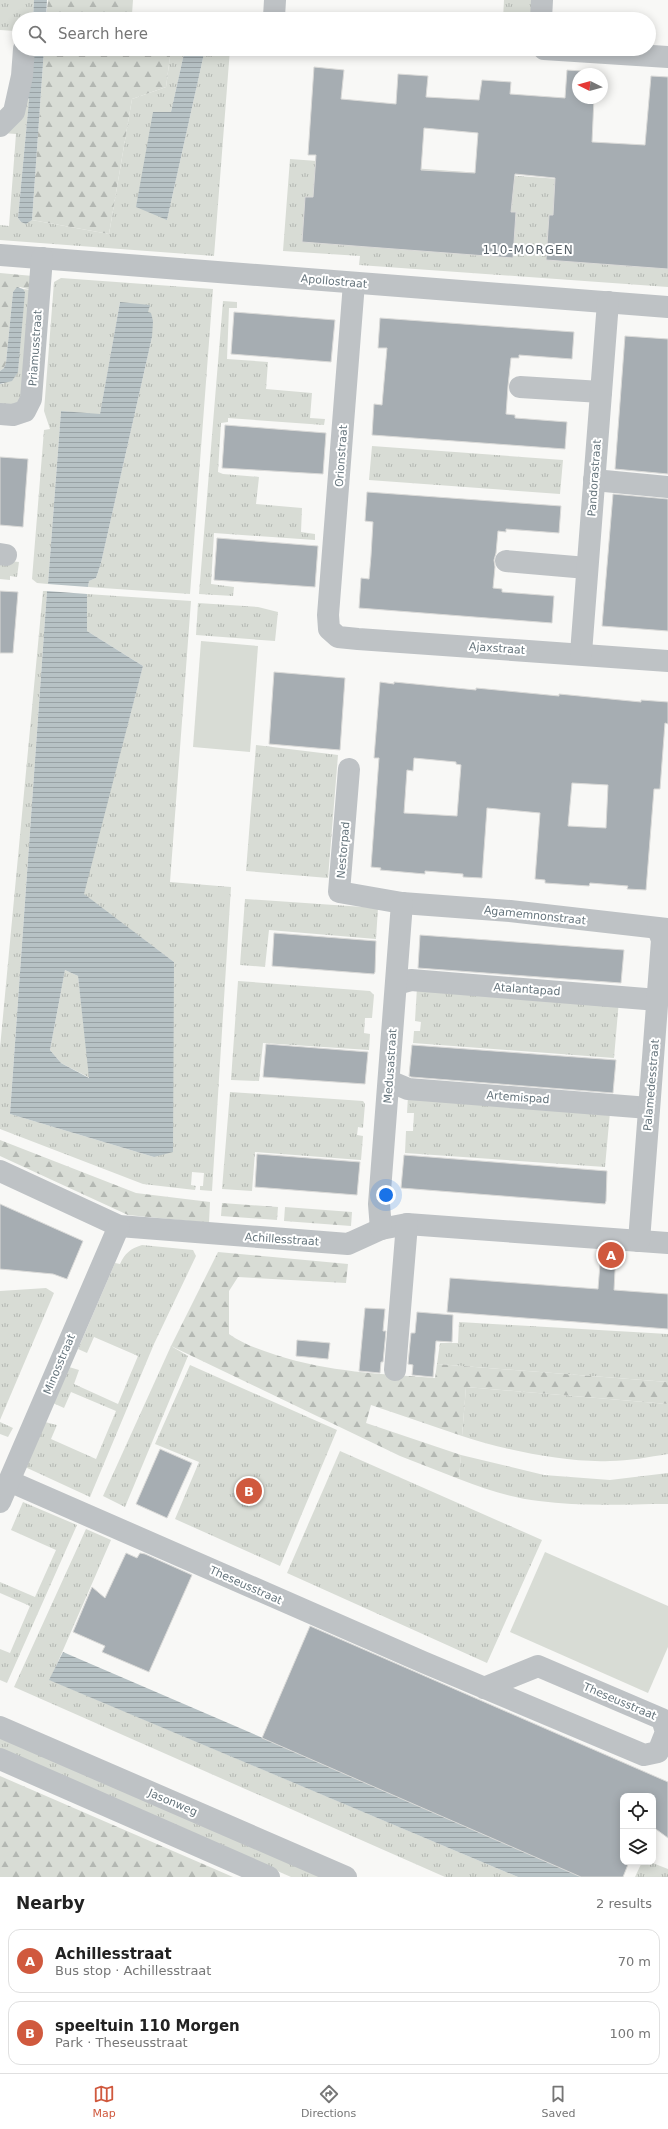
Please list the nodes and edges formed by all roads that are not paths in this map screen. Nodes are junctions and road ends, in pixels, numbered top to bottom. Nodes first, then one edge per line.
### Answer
1 (275, 0) edge
2 (542, 0) edge
3 (274, 12) edge
4 (541, 12) edge
5 (23, 56) edge
6 (640, 56) edge
7 (668, 58) edge
8 (0, 126) edge
9 (0, 254) edge
10 (42, 258) junction
11 (354, 283) junction
12 (608, 302) junction
13 (668, 307) edge
14 (520, 387) dead end
15 (601, 392) junction
16 (0, 414) edge
17 (594, 480) junction
18 (668, 487) edge
19 (506, 561) dead end
20 (587, 568) junction
21 (329, 629) joint
22 (581, 654) junction
23 (668, 661) edge
24 (349, 769) dead end
25 (402, 903) junction
26 (663, 929) edge
27 (396, 984) junction
28 (658, 1000) junction
29 (389, 1081) junction
30 (649, 1108) junction
31 (0, 1172) edge
32 (407, 1224) junction
33 (119, 1226) junction
34 (381, 1229) junction
35 (639, 1241) junction
36 (668, 1243) edge
37 (395, 1370) dead end
38 (9, 1481) junction
39 (0, 1502) edge
40 (484, 1688) junction
41 (0, 1727) edge
42 (0, 1759) edge
43 (269, 1877) edge
44 (346, 1877) edge

1 - 3 street
2 - 4 street
5 - 8 street
6 - 7 street
9 - 10 street, Apollostraat
10 - 11 street, Apollostraat
10 - 16 street, Priamusstraat
11 - 12 street, Apollostraat
11 - 21 street, Orionstraat
12 - 13 street, Apollostraat
12 - 15 street, Pandorastraat
14 - 15 street
15 - 17 street, Pandorastraat
17 - 18 street
17 - 20 street, Pandorastraat
19 - 20 street
20 - 22 street, Pandorastraat
21 - 22 street, Ajaxstraat
22 - 23 street, Ajaxstraat
24 - 25 street, Nestorpad
25 - 26 street, Agamemnonstraat
25 - 27 street, Medusastraat
26 - 28 street, Palamedesstraat
27 - 28 street, Atalantapad
27 - 29 street, Medusastraat
28 - 30 street, Palamedesstraat
29 - 30 street, Artemispad
29 - 34 street, Medusastraat
30 - 35 street, Palamedesstraat
31 - 33 street, Achillesstraat
32 - 34 street, Achillesstraat
32 - 35 street, Achillesstraat
32 - 37 street
33 - 34 street, Achillesstraat
33 - 38 street, Minosstraat
35 - 36 street, Achillesstraat
38 - 39 street, Minosstraat
38 - 40 street, Theseusstraat
40 - 40 street, Theseusstraat
41 - 44 street, Jasonweg
42 - 43 street

